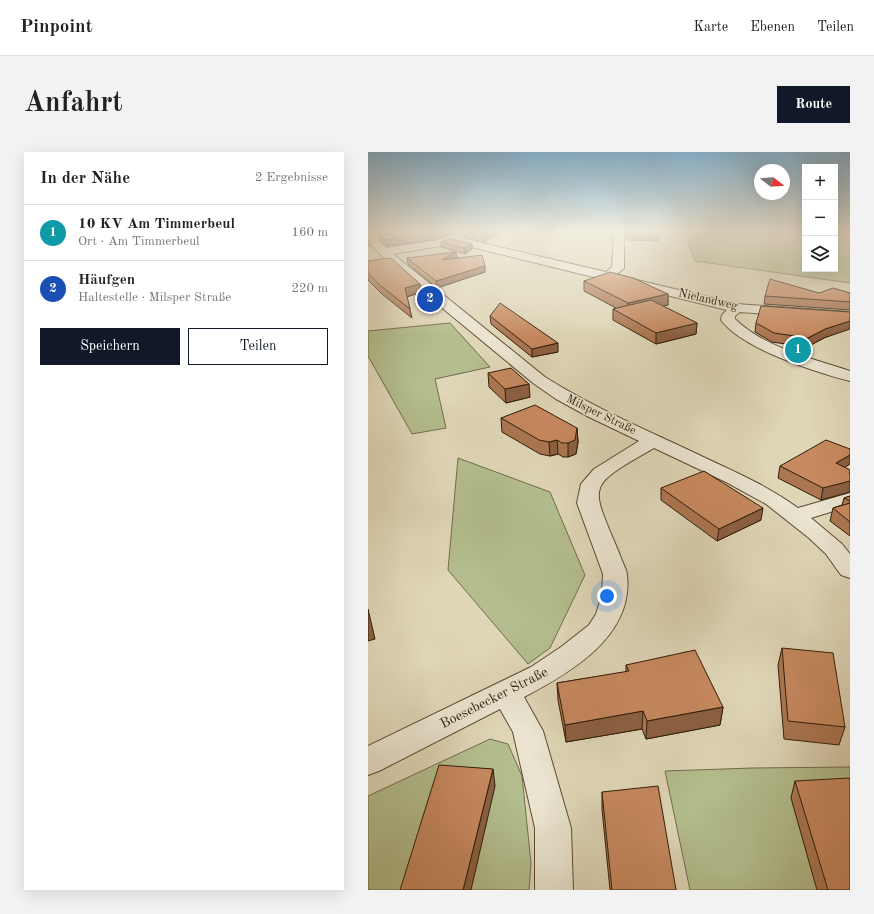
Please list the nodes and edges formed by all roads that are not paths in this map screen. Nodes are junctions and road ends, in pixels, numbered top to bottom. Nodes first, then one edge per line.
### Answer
1 (401, 266) edge
2 (567, 266) edge
3 (618, 266) edge
4 (608, 276) junction
5 (737, 308) junction
6 (850, 316) edge
7 (850, 376) edge
8 (654, 440) junction
9 (850, 499) edge
10 (796, 516) junction
11 (850, 570) edge
12 (507, 694) junction
13 (368, 761) edge
14 (554, 890) edge

1 - 8 street, Milsper Straße
2 - 4 street, Nielandweg
3 - 4 street
4 - 5 street, Nielandweg
5 - 6 street, Nielandweg
5 - 7 street
8 - 10 street, Milsper Straße
8 - 12 street, Boesebecker Straße
9 - 10 street
10 - 11 street, Milsper Straße
12 - 13 street, Boesebecker Straße
12 - 14 street

